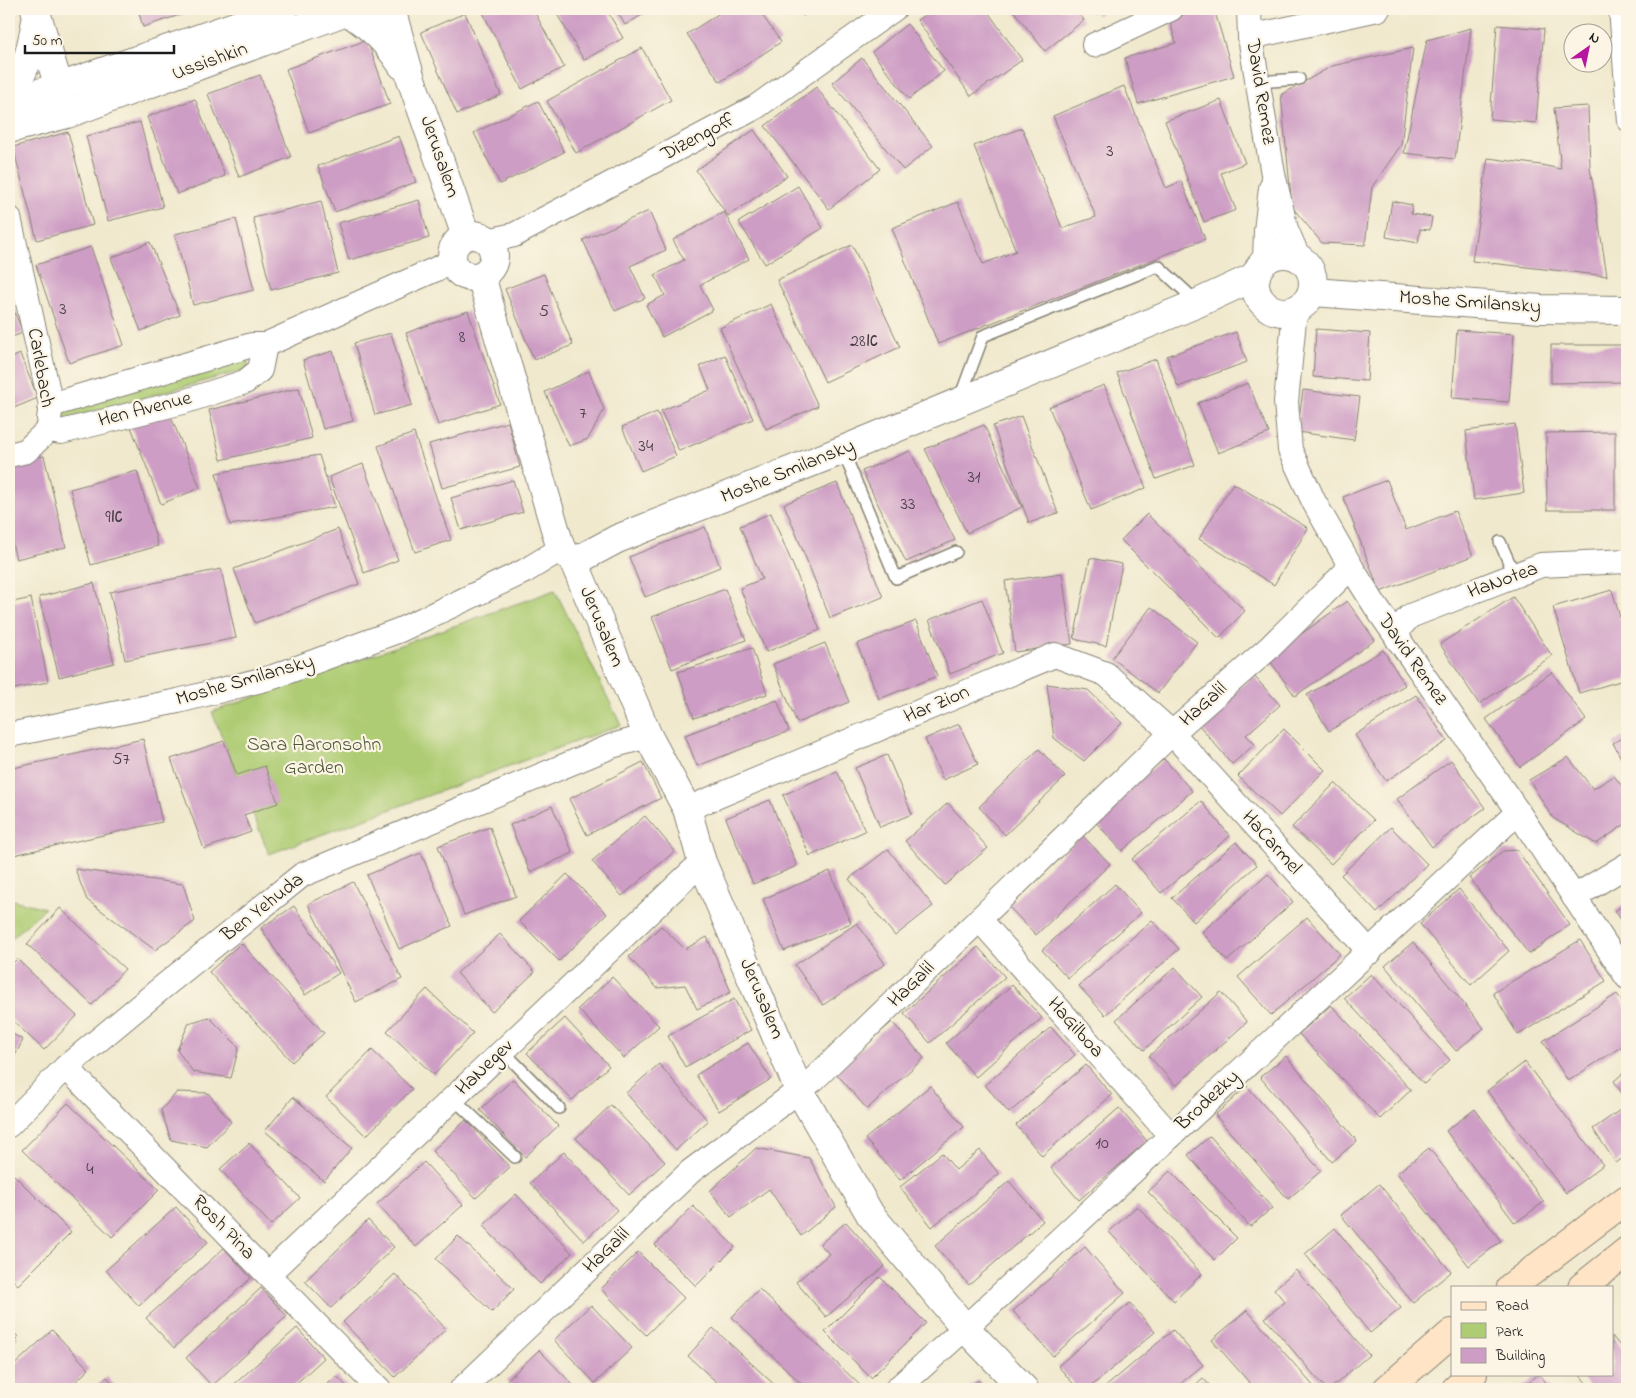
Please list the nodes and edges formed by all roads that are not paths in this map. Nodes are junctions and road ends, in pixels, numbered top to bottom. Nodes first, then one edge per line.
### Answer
1 (284, 9) edge
2 (349, 9) edge
3 (392, 9) edge
4 (894, 9) edge
5 (1171, 9) edge
6 (1249, 9) edge
7 (1378, 9) edge
8 (1618, 9) edge
9 (36, 13) edge
10 (1250, 38) junction
11 (1094, 45) dead end
12 (411, 78) junction
13 (1299, 80) dead end
14 (1258, 82) junction
15 (59, 87) junction
16 (9, 91) edge
17 (9, 102) edge
18 (67, 114) junction
19 (1627, 122) edge
20 (9, 129) edge
21 (1273, 174) junction
22 (9, 218) edge
23 (477, 239) junction
24 (1298, 257) junction
25 (452, 262) junction
26 (1260, 268) junction
27 (481, 276) junction
28 (1304, 301) junction
29 (1198, 303) junction
30 (1627, 310) edge
31 (265, 345) junction
32 (958, 402) junction
33 (51, 405) junction
34 (48, 430) junction
35 (842, 450) junction
36 (9, 456) edge
37 (1500, 542) dead end
38 (570, 552) junction
39 (956, 552) dead end
40 (1627, 562) edge
41 (1351, 567) junction
42 (1514, 576) junction
43 (1398, 640) junction
44 (1172, 734) junction
45 (9, 735) edge
46 (648, 736) junction
47 (687, 809) junction
48 (1518, 812) junction
49 (702, 862) junction
50 (1627, 865) edge
51 (1574, 897) junction
52 (980, 920) junction
53 (1370, 952) junction
54 (1627, 977) edge
55 (503, 1051) junction
56 (66, 1067) junction
57 (799, 1090) junction
58 (453, 1098) junction
59 (559, 1108) dead end
60 (9, 1124) edge
61 (1171, 1136) junction
62 (515, 1157) dead end
63 (1627, 1199) edge
64 (1627, 1251) edge
65 (268, 1274) junction
66 (1512, 1286) edge
67 (1583, 1286) edge
68 (965, 1328) junction
69 (1451, 1334) edge
70 (1471, 1376) edge
71 (379, 1389) edge
72 (462, 1389) edge
73 (896, 1389) edge
74 (1024, 1389) edge
75 (1387, 1389) edge
76 (1456, 1389) edge

1 - 15 street, Ussishkin
2 - 12 street, Jerusalem
2 - 18 street, Ussishkin
3 - 12 street, Jerusalem
4 - 23 street, Dizengoff
5 - 11 street
6 - 10 street, David Remez
7 - 10 street
8 - 19 street
9 - 15 street
9 - 16 street
10 - 14 street, David Remez
12 - 23 street, Jerusalem
13 - 14 lane
14 - 21 street, David Remez
15 - 17 street, Ussishkin
15 - 18 street
18 - 20 street, Ussishkin
21 - 24 street, David Remez
21 - 26 street, David Remez
22 - 33 street, Carlebach
23 - 25 street
23 - 27 street
24 - 26 street
24 - 28 street
25 - 27 street
25 - 31 street, Hen Avenue
26 - 28 street
26 - 29 street, Moshe Smilansky
27 - 38 street, Jerusalem
28 - 30 street, Moshe Smilansky
28 - 41 street, David Remez
29 - 32 street, Moshe Smilansky
29 - 32 lane
31 - 33 street, Hen Avenue
31 - 34 street, Hen Avenue
32 - 35 street, Moshe Smilansky
33 - 34 street, Carlebach
34 - 36 street
35 - 38 street, Moshe Smilansky
35 - 39 lane
37 - 42 lane
38 - 45 street, Moshe Smilansky
38 - 46 street, Jerusalem
40 - 42 street, HaNotea
41 - 43 street, David Remez
41 - 44 street, HaGalil
42 - 43 street, HaNotea
43 - 48 street, David Remez
44 - 47 street, Har Zion
44 - 52 street, HaGalil
44 - 53 street, HaCarmel
46 - 47 street, Jerusalem
46 - 56 street, Ben Yehuda
47 - 49 street, Jerusalem
48 - 51 street, David Remez
48 - 53 street, Brodezky
49 - 55 street, HaNegev
49 - 57 street, Jerusalem
50 - 51 street
51 - 54 street, David Remez
52 - 57 street, HaGalil
52 - 61 street, HaGilboa
53 - 61 street, Brodezky
55 - 58 street, HaNegev
55 - 59 lane
56 - 60 street, Ben Yehuda
56 - 65 street, Rosh Pina
57 - 68 street, Jerusalem
57 - 72 street, HaGalil
58 - 62 lane
58 - 65 street, HaNegev
61 - 68 street, Brodezky
63 - 66 main road
64 - 67 main road
65 - 71 street, Rosh Pina
68 - 73 street, Brodezky
68 - 74 street, Jerusalem
69 - 75 main road
70 - 76 main road

